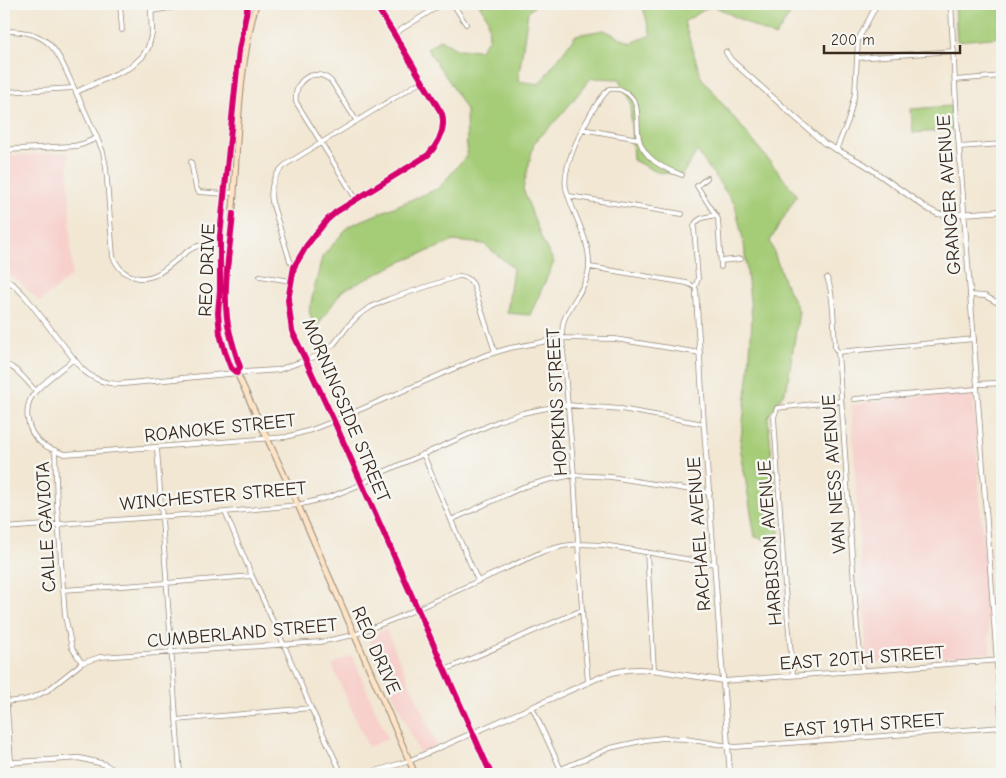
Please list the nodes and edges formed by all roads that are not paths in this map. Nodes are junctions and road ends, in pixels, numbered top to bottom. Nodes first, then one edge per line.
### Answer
1 (120, 4) edge
2 (151, 4) edge
3 (180, 4) edge
4 (248, 4) edge
5 (256, 4) edge
6 (375, 4) edge
7 (442, 4) edge
8 (453, 4) edge
9 (877, 4) edge
10 (951, 4) edge
11 (152, 10) junction
12 (4, 12) edge
13 (466, 24) dead end
14 (122, 30) dead end
15 (4, 31) edge
16 (394, 34) junction
17 (954, 51) junction
18 (726, 52) dead end
19 (857, 58) junction
20 (1002, 76) edge
21 (955, 80) junction
22 (422, 81) junction
23 (75, 90) junction
24 (4, 92) edge
25 (356, 120) junction
26 (582, 129) junction
27 (96, 138) junction
28 (639, 139) junction
29 (321, 142) junction
30 (1002, 144) edge
31 (959, 148) junction
32 (4, 150) edge
33 (836, 150) junction
34 (191, 162) dead end
35 (682, 175) dead end
36 (707, 178) dead end
37 (234, 192) junction
38 (225, 194) junction
39 (569, 196) junction
40 (356, 199) junction
41 (1002, 211) edge
42 (682, 214) dead end
43 (964, 214) junction
44 (716, 215) junction
45 (220, 245) junction
46 (230, 246) junction
47 (741, 259) dead end
48 (721, 261) junction
49 (590, 267) junction
50 (721, 267) dead end
51 (294, 268) junction
52 (260, 276) dead end
53 (827, 278) dead end
54 (4, 279) edge
55 (291, 281) junction
56 (695, 289) junction
57 (970, 295) junction
58 (1002, 305) edge
59 (562, 338) junction
60 (974, 339) junction
61 (495, 352) junction
62 (838, 352) junction
63 (700, 353) junction
64 (74, 359) junction
65 (306, 360) junction
66 (4, 364) edge
67 (237, 373) junction
68 (1002, 383) edge
69 (977, 387) junction
70 (36, 391) junction
71 (854, 399) dead end
72 (841, 401) junction
73 (567, 406) junction
74 (334, 421) junction
75 (704, 424) junction
76 (267, 439) junction
77 (157, 448) junction
78 (55, 450) junction
79 (423, 454) junction
80 (574, 475) junction
81 (362, 484) junction
82 (710, 493) junction
83 (298, 505) junction
84 (225, 512) junction
85 (162, 516) junction
86 (451, 520) junction
87 (59, 524) junction
88 (4, 528) edge
89 (578, 544) junction
90 (646, 552) junction
91 (715, 564) junction
92 (252, 576) junction
93 (478, 581) junction
94 (166, 583) junction
95 (63, 590) junction
96 (418, 609) junction
97 (582, 610) junction
98 (354, 635) junction
99 (284, 645) junction
100 (172, 653) junction
101 (1000, 660) edge
102 (82, 663) junction
103 (4, 667) edge
104 (445, 670) junction
105 (654, 670) junction
106 (862, 670) junction
107 (794, 676) junction
108 (724, 681) junction
109 (588, 682) junction
110 (5, 702) edge
111 (532, 707) junction
112 (311, 708) junction
113 (176, 720) junction
114 (1002, 728) edge
115 (472, 734) junction
116 (729, 746) junction
117 (409, 761) junction
118 (11, 762) junction
119 (4, 763) edge
120 (561, 769) junction
121 (121, 774) edge
122 (180, 774) edge
123 (342, 774) edge
124 (360, 774) edge
125 (415, 774) edge
126 (491, 774) edge
127 (563, 774) edge
128 (730, 774) edge

1 - 14 street
2 - 11 street
3 - 11 street
4 - 38 main road, REO DRIVE
5 - 37 main road, REO DRIVE
6 - 16 street, MORNINGSIDE STREET
7 - 16 street
8 - 13 street
9 - 19 street
10 - 17 street, GRANGER AVENUE
11 - 23 street
12 - 15 street
15 - 23 street
16 - 22 street, MORNINGSIDE STREET
17 - 19 street
17 - 21 street, GRANGER AVENUE
18 - 33 street
19 - 33 street
20 - 21 street
21 - 31 street, GRANGER AVENUE
22 - 25 street
22 - 40 street, MORNINGSIDE STREET
23 - 24 street
23 - 27 street
25 - 29 street
25 - 29 street
26 - 28 street
26 - 28 street
26 - 39 street
27 - 32 street
27 - 45 street
28 - 35 street
29 - 40 street
29 - 51 street
30 - 31 street
31 - 43 street, GRANGER AVENUE
33 - 43 street
34 - 38 street
36 - 44 street
37 - 38 street
37 - 46 main road, REO DRIVE
38 - 45 main road, REO DRIVE
39 - 42 street
39 - 49 street
40 - 51 street, MORNINGSIDE STREET
41 - 43 street
43 - 57 street, GRANGER AVENUE
44 - 48 street
44 - 56 street
45 - 46 street
45 - 67 main road, REO DRIVE
46 - 67 main road, REO DRIVE
47 - 48 street
48 - 50 street
49 - 56 street
49 - 59 street, HOPKINS STREET
51 - 55 street, MORNINGSIDE STREET
52 - 55 street
53 - 62 street, VAN NESS AVENUE
54 - 64 street
55 - 65 street, MORNINGSIDE STREET
56 - 63 street, RACHAEL AVENUE
57 - 58 street
57 - 60 street, GRANGER AVENUE
59 - 61 street, ROANOKE STREET
59 - 63 street, ROANOKE STREET
59 - 73 street, HOPKINS STREET
60 - 62 street
60 - 69 street, GRANGER AVENUE
61 - 65 street
61 - 74 street, ROANOKE STREET
62 - 72 street, VAN NESS AVENUE
63 - 75 street, RACHAEL AVENUE
64 - 67 street
64 - 70 street
65 - 67 street
65 - 74 street, MORNINGSIDE STREET
66 - 70 street
67 - 76 main road, REO DRIVE
68 - 69 street
69 - 71 street
69 - 101 street, GRANGER AVENUE
70 - 78 street, CALLE GAVIOTA
72 - 106 street, VAN NESS AVENUE
72 - 107 street, HARBISON AVENUE
73 - 75 street, WINCHESTER STREET
73 - 79 street, WINCHESTER STREET
73 - 80 street, HOPKINS STREET
74 - 76 street, ROANOKE STREET
74 - 81 street, MORNINGSIDE STREET
75 - 82 street, RACHAEL AVENUE
76 - 77 street, ROANOKE STREET
76 - 83 main road, REO DRIVE
77 - 78 street, ROANOKE STREET
77 - 85 street
78 - 87 street, CALLE GAVIOTA
79 - 81 street, WINCHESTER STREET
79 - 86 street
80 - 82 street
80 - 86 street
80 - 89 street, HOPKINS STREET
81 - 83 street, WINCHESTER STREET
81 - 96 street, MORNINGSIDE STREET
82 - 91 street, RACHAEL AVENUE
83 - 84 street, WINCHESTER STREET
83 - 98 main road, REO DRIVE
84 - 85 street, WINCHESTER STREET
84 - 92 street
85 - 87 street, WINCHESTER STREET
85 - 94 street
86 - 93 street
87 - 88 street, WINCHESTER STREET
87 - 95 street, CALLE GAVIOTA
89 - 90 street, CUMBERLAND STREET
89 - 93 street, CUMBERLAND STREET
89 - 97 street, HOPKINS STREET
90 - 91 street, CUMBERLAND STREET
90 - 105 street
91 - 108 street, RACHAEL AVENUE
92 - 94 street
92 - 99 street
93 - 96 street, CUMBERLAND STREET
94 - 95 street
94 - 100 street
95 - 102 street, CALLE GAVIOTA
96 - 98 street, CUMBERLAND STREET
96 - 104 street, MORNINGSIDE STREET
97 - 104 street
97 - 109 street, HOPKINS STREET
98 - 99 street, CUMBERLAND STREET
98 - 117 main road, REO DRIVE
99 - 100 street, CUMBERLAND STREET
99 - 112 street
100 - 102 street, CUMBERLAND STREET
100 - 113 street
101 - 106 street, EAST 20TH STREET
101 - 114 street, GRANGER AVENUE
102 - 110 street, CUMBERLAND STREET
103 - 110 street
104 - 115 street, MORNINGSIDE STREET
105 - 108 street
105 - 109 street
106 - 107 street, EAST 20TH STREET
107 - 108 street, EAST 20TH STREET
108 - 116 street, RACHAEL AVENUE
109 - 111 street
110 - 118 street
111 - 115 street
111 - 120 street
112 - 113 street
112 - 123 street
113 - 122 street
114 - 116 street, EAST 19TH STREET
115 - 117 street
115 - 126 street, MORNINGSIDE STREET
116 - 120 street, EAST 19TH STREET
116 - 128 street, RACHAEL AVENUE
117 - 124 street
117 - 125 main road, REO DRIVE
118 - 119 street
118 - 121 street
120 - 127 street

